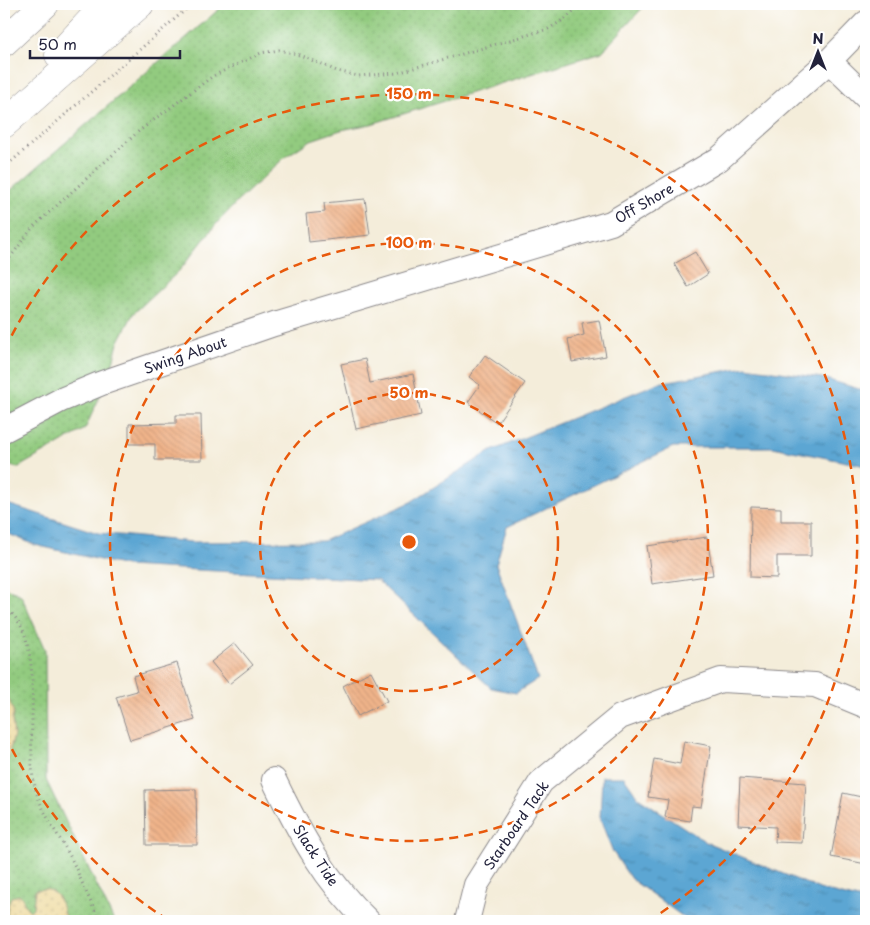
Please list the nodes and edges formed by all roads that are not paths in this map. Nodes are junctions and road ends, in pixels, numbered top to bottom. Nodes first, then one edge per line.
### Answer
1 (45, 4) edge
2 (106, 4) edge
3 (140, 4) edge
4 (866, 23) edge
5 (4, 42) edge
6 (829, 61) junction
7 (866, 97) edge
8 (4, 116) edge
9 (4, 124) edge
10 (372, 295) joint
11 (4, 430) edge
12 (866, 706) edge
13 (274, 780) dead end
14 (368, 921) edge
15 (468, 921) edge

1 - 5 highway
2 - 8 highway
3 - 9 highway
4 - 6 street, Off Shore
6 - 7 street
6 - 10 street, Off Shore
10 - 11 street, Swing About
12 - 15 street, Starboard Tack
13 - 14 street, Slack Tide

